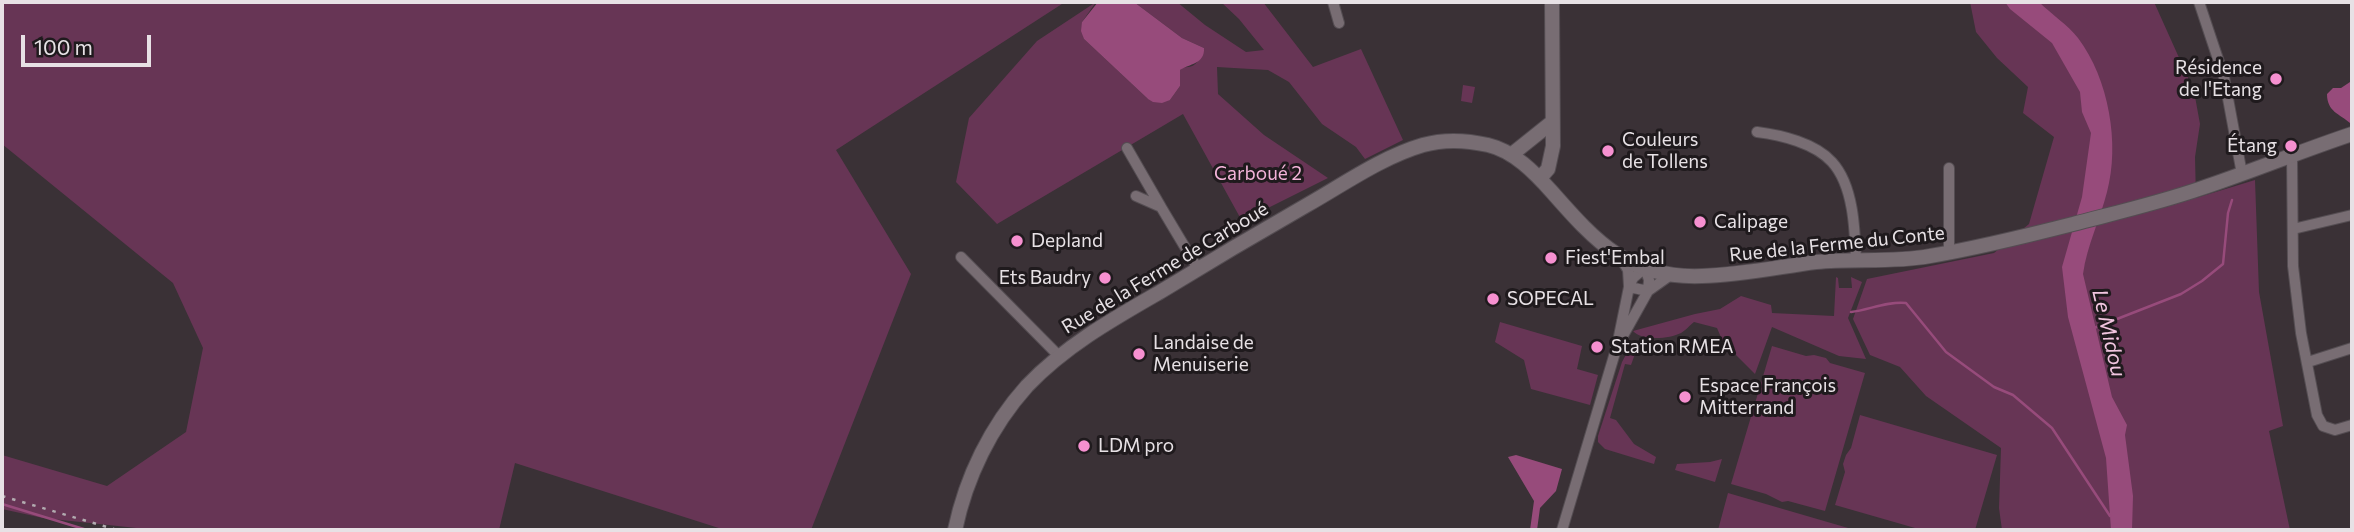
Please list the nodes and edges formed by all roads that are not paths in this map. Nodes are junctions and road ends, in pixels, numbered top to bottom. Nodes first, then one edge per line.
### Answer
1 (1333, 2) edge
2 (1552, 2) edge
3 (2199, 2) edge
4 (1339, 23) dead end
5 (1551, 123) junction
6 (1757, 132) dead end
7 (2352, 134) edge
8 (1127, 148) dead end
9 (1511, 155) junction
10 (2292, 156) junction
11 (1949, 168) dead end
12 (2242, 174) junction
13 (1540, 178) junction
14 (1136, 196) dead end
15 (1161, 207) junction
16 (2352, 215) edge
17 (2293, 229) junction
18 (1949, 253) junction
19 (961, 257) dead end
20 (1620, 257) junction
21 (1856, 261) junction
22 (1198, 268) junction
23 (1645, 268) junction
24 (1672, 274) junction
25 (1629, 287) junction
26 (1647, 291) junction
27 (1617, 346) junction
28 (2352, 348) edge
29 (1059, 356) junction
30 (2308, 362) junction
31 (2352, 425) edge
32 (955, 530) edge
33 (1562, 530) edge

1 - 4 street
2 - 5 street
3 - 12 street
5 - 9 street
5 - 13 street
6 - 21 street
7 - 10 street, Rue de la Ferme du Conte
8 - 15 street
9 - 13 street, Rue de la Ferme de Carboué
9 - 22 street, Rue de la Ferme de Carboué
10 - 12 street, Rue de la Ferme du Conte
10 - 17 street
11 - 18 street
12 - 18 street, Rue de la Ferme du Conte
13 - 20 street, Rue de la Ferme de Carboué
14 - 15 street
15 - 22 street
16 - 17 street
17 - 30 street
18 - 21 street, Rue de la Ferme du Conte
19 - 29 street
20 - 23 street, Rue de la Ferme de Carboué
20 - 25 street
21 - 24 street, Rue de la Ferme du Conte
22 - 29 street, Rue de la Ferme de Carboué
23 - 24 street, Rue de la Ferme du Conte
23 - 25 street
23 - 26 street
24 - 26 street
25 - 26 street
25 - 27 street
26 - 27 street
27 - 33 street
28 - 30 street
29 - 32 street, Rue de la Ferme de Carboué
30 - 31 street

